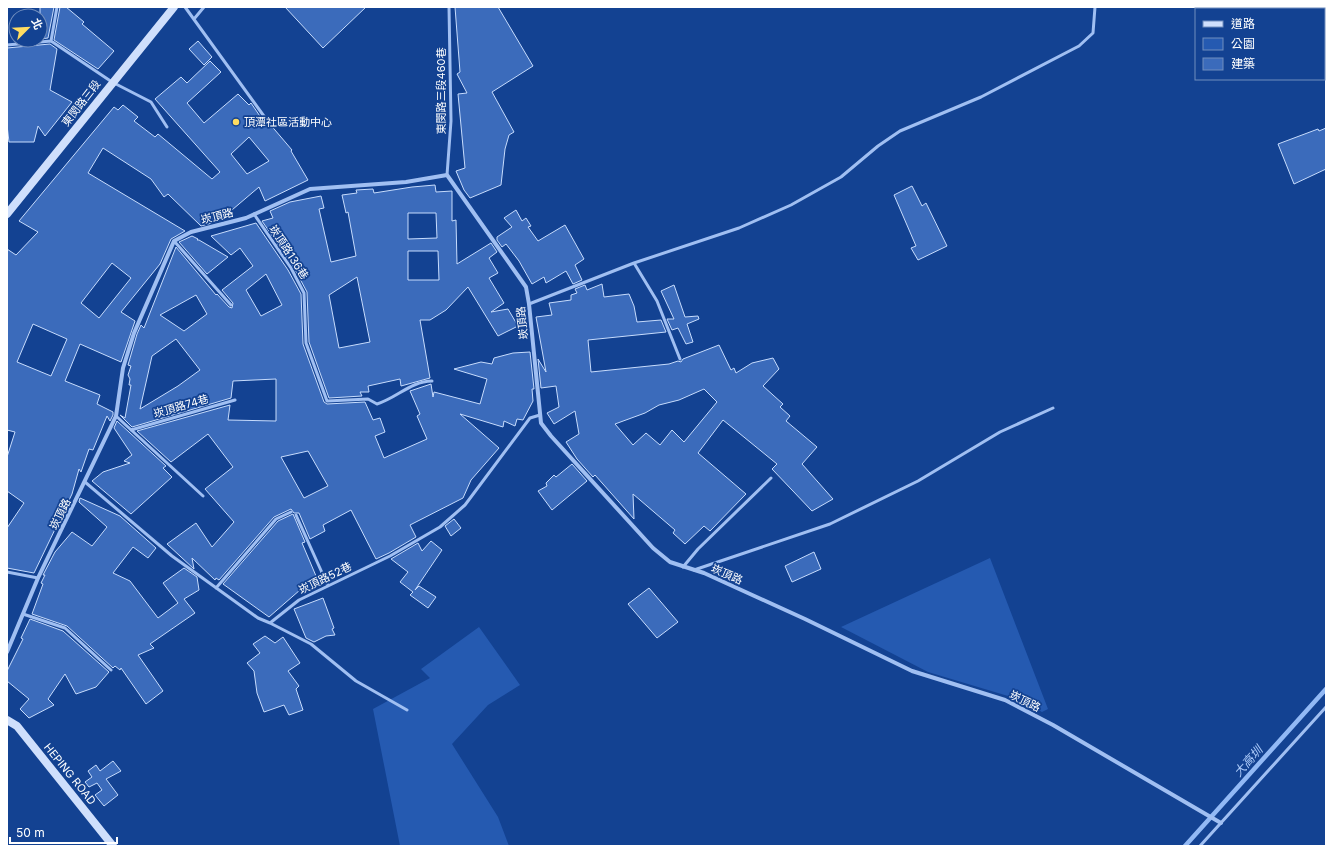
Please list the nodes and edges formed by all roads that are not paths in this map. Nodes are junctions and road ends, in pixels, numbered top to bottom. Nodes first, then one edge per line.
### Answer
1 (57, 7) edge
2 (174, 7) edge
3 (185, 7) edge
4 (204, 7) edge
5 (449, 7) edge
6 (1095, 7) edge
7 (194, 19) junction
8 (51, 41) junction
9 (7, 45) edge
10 (112, 82) junction
11 (266, 119) dead end
12 (167, 127) dead end
13 (447, 175) junction
14 (7, 214) edge
15 (254, 214) junction
16 (174, 241) junction
17 (634, 262) junction
18 (529, 304) junction
19 (231, 305) dead end
20 (680, 359) dead end
21 (432, 382) dead end
22 (235, 400) dead end
23 (1053, 408) dead end
24 (540, 415) junction
25 (116, 416) junction
26 (131, 430) junction
27 (771, 478) dead end
28 (86, 482) junction
29 (203, 496) dead end
30 (291, 512) dead end
31 (296, 515) dead end
32 (683, 566) junction
33 (694, 570) junction
34 (7, 572) edge
35 (38, 578) junction
36 (328, 586) junction
37 (216, 588) junction
38 (23, 614) junction
39 (270, 623) junction
40 (7, 652) edge
41 (111, 670) dead end
42 (1326, 707) edge
43 (407, 710) dead end
44 (7, 720) edge
45 (1221, 824) junction
46 (113, 846) edge
47 (1200, 846) edge

1 - 8 lane
2 - 10 main road, 東閔路三段
3 - 7 lane
4 - 7 lane
5 - 13 lane, 東閔路三段460巷
6 - 17 lane
7 - 11 lane
8 - 9 lane
8 - 10 lane
10 - 12 lane
10 - 14 main road, 東閔路三段
13 - 15 street, 崁頂路
13 - 18 street, 崁頂路
15 - 16 street, 崁頂路
15 - 21 lane, 崁頂路136巷
16 - 19 lane
16 - 25 street, 崁頂路
17 - 18 lane
17 - 20 lane
18 - 24 street, 崁頂路
22 - 26 lane, 崁頂路74巷
23 - 33 lane
24 - 32 street, 崁頂路
24 - 36 lane, 崁頂路52巷
25 - 26 lane
25 - 28 street, 崁頂路
26 - 29 lane
27 - 32 lane
28 - 35 street, 崁頂路
28 - 37 lane
30 - 37 lane
31 - 36 lane
32 - 33 street, 崁頂路
33 - 45 street, 崁頂路
34 - 35 lane
35 - 38 street, 崁頂路
36 - 39 lane, 崁頂路52巷
37 - 39 lane
38 - 40 street, 崁頂路
38 - 41 lane
39 - 43 lane
42 - 45 lane
44 - 46 main road, HEPING ROAD
45 - 47 lane

